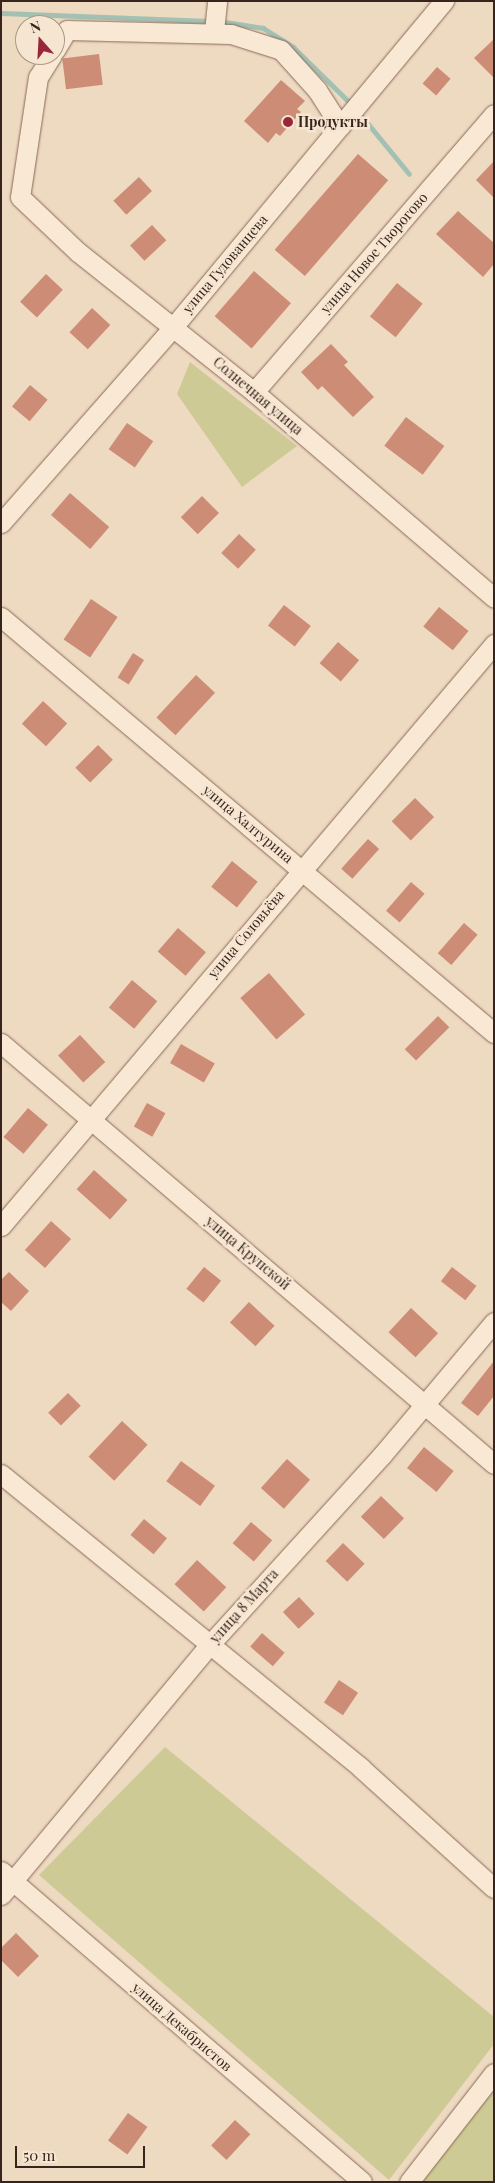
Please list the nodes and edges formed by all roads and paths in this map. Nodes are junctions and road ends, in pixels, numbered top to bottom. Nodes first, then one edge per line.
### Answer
1 (216, 1) edge
2 (444, 1) edge
3 (214, 31) junction
4 (65, 35) edge
5 (46, 65) edge
6 (490, 125) edge
7 (340, 126) junction
8 (174, 326) junction
9 (254, 392) junction
10 (1, 523) edge
11 (494, 598) edge
12 (1, 617) edge
13 (494, 644) edge
14 (302, 869) junction
15 (494, 1033) edge
16 (1, 1043) edge
17 (90, 1119) junction
18 (1, 1226) edge
19 (494, 1322) edge
20 (425, 1404) junction
21 (494, 1464) edge
22 (1, 1474) edge
23 (211, 1643) junction
24 (5, 1883) edge
25 (494, 1888) edge
26 (494, 2073) edge
27 (362, 2182) edge
28 (408, 2182) edge

1 - 3 street
2 - 7 street, улица Гудованцева
3 - 4 street
3 - 7 street
5 - 8 street, Солнечная улица
6 - 9 street, улица Новое Творогово
7 - 8 street, улица Гудованцева
8 - 9 street, Солнечная улица
8 - 10 street, улица Гудованцева
9 - 11 street, Солнечная улица
12 - 14 street, улица Халтурина
13 - 14 street, улица Соловьёва
14 - 15 street, улица Халтурина
14 - 17 street, улица Соловьёва
16 - 17 street, улица Крупской
17 - 18 street, улица Соловьёва
17 - 20 street, улица Крупской
19 - 20 street, улица 8 Марта
20 - 21 street, улица Крупской
20 - 23 street, улица 8 Марта
22 - 23 street
23 - 24 street, улица 8 Марта
23 - 25 street
24 - 27 street, улица Декабристов
26 - 28 street

